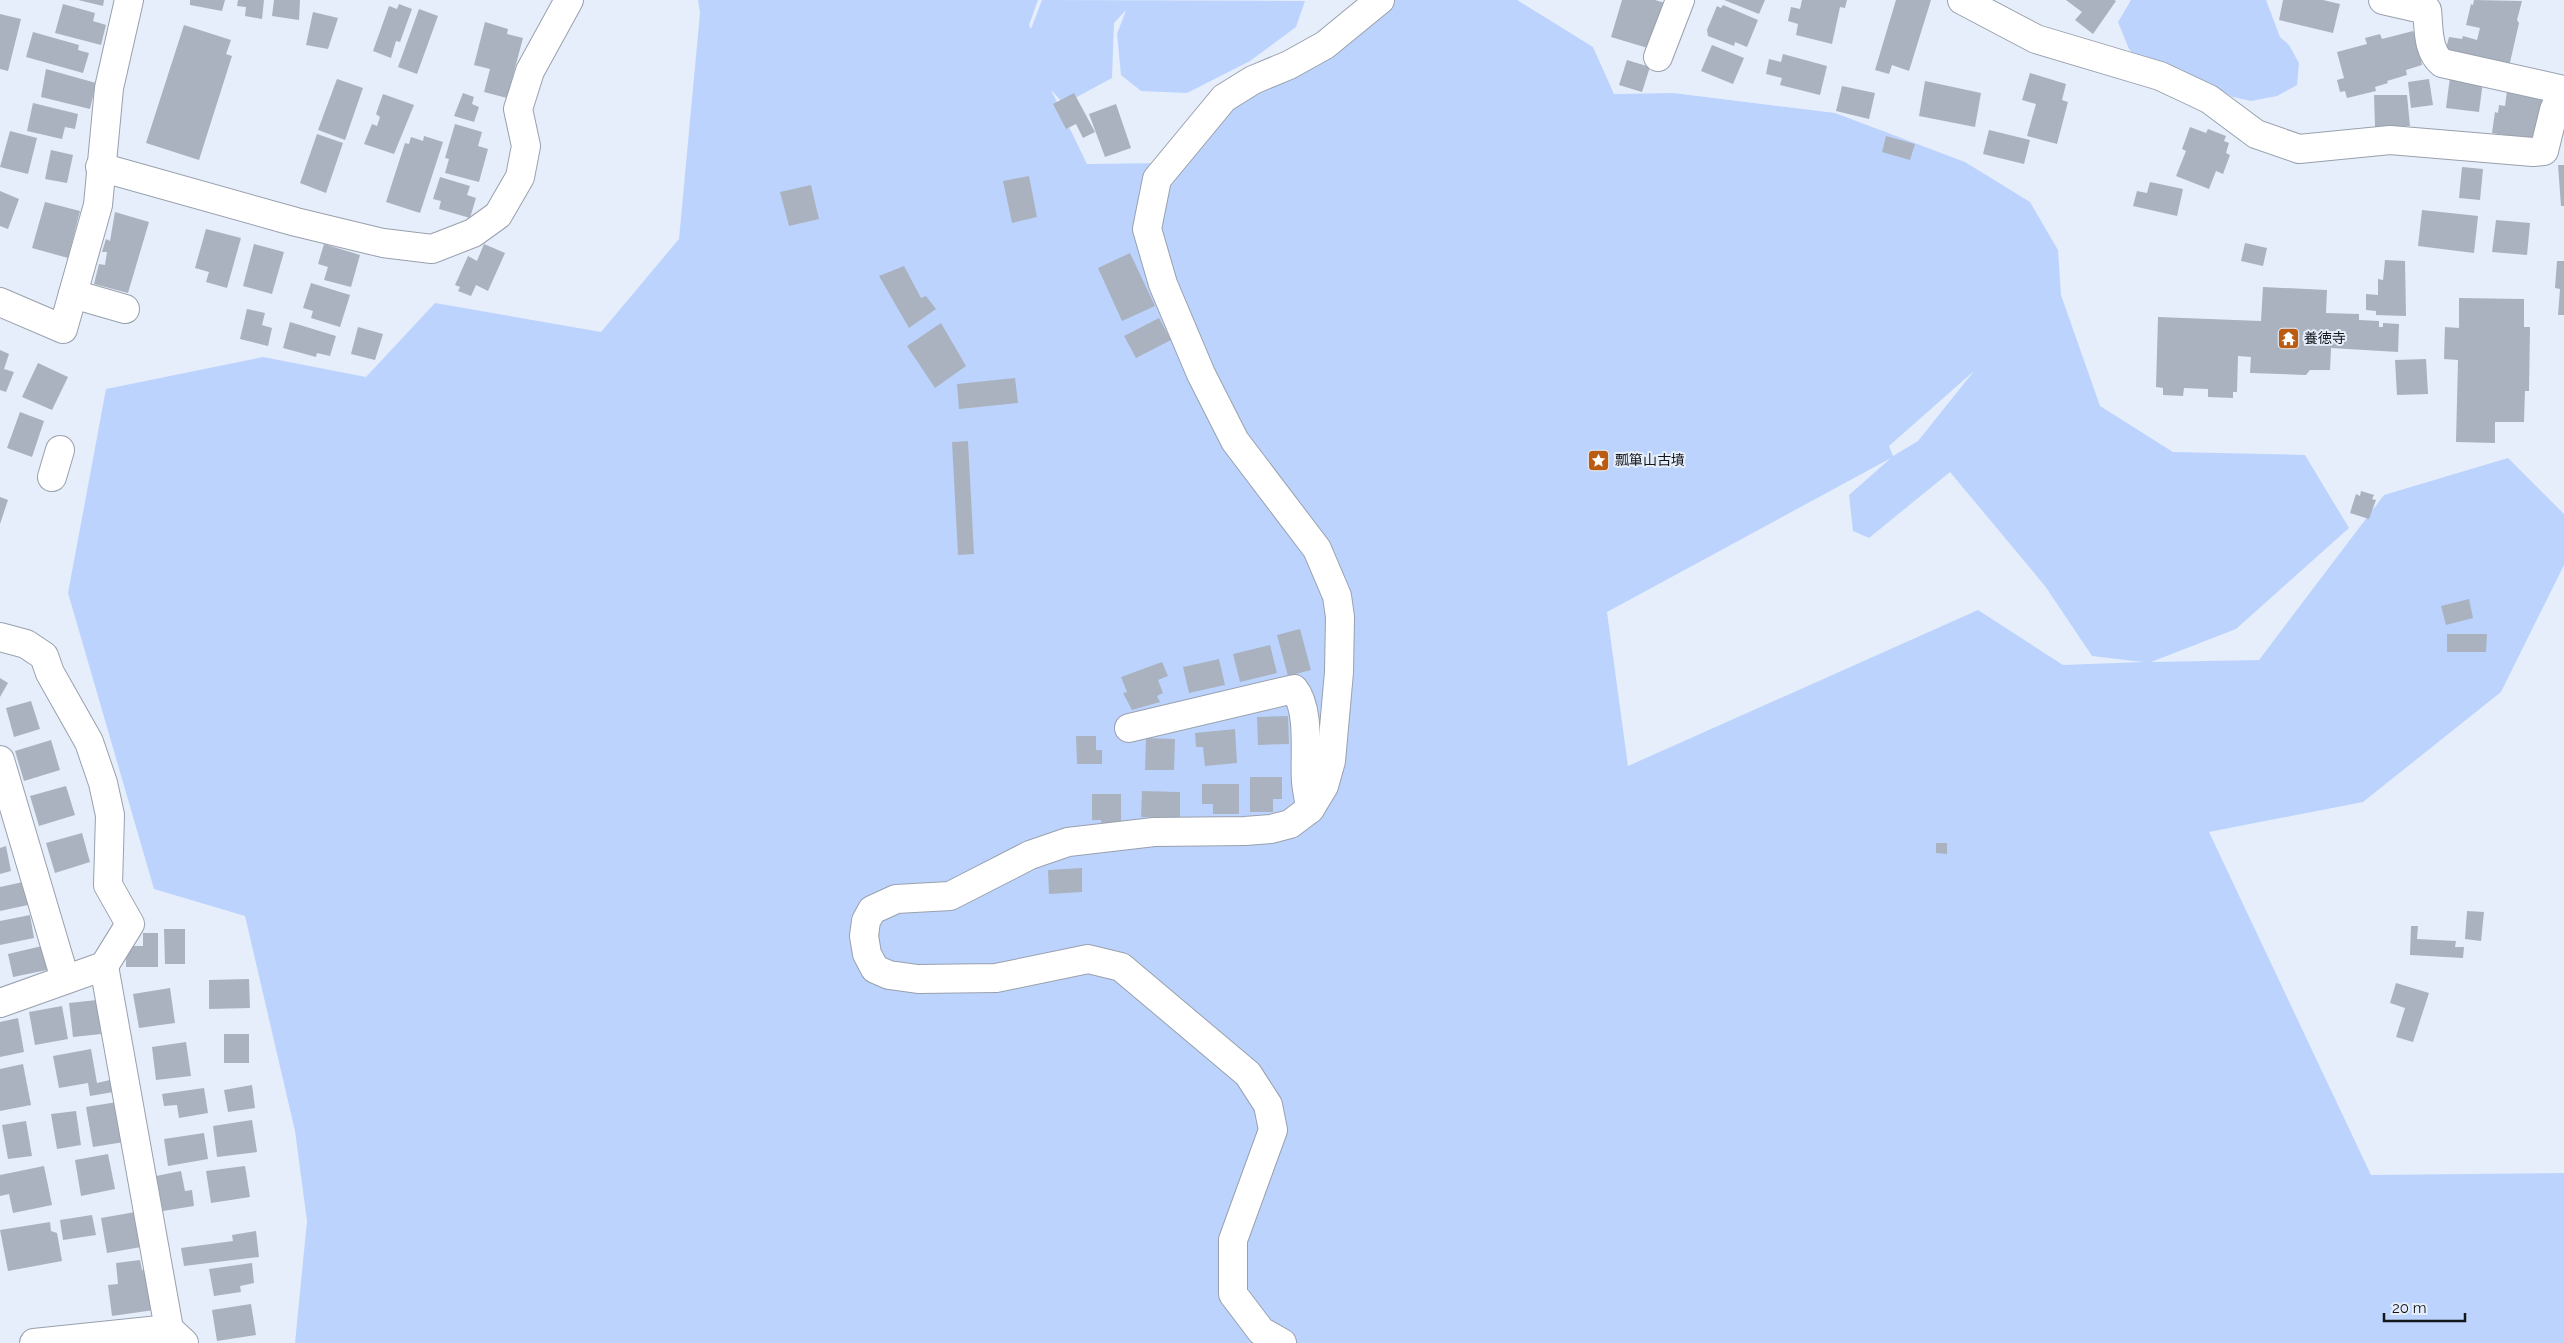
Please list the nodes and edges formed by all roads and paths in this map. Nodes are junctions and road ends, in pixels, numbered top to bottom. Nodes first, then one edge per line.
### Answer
1 (129, 0) edge
2 (569, 0) edge
3 (1380, 0) edge
4 (1680, 0) edge
5 (1962, 0) edge
6 (2383, 0) edge
7 (1658, 57) dead end
8 (2564, 90) edge
9 (100, 167) junction
10 (73, 294) junction
11 (0, 302) edge
12 (124, 309) dead end
13 (60, 450) dead end
14 (52, 477) dead end
15 (0, 637) edge
16 (1129, 728) dead end
17 (0, 760) edge
18 (1310, 809) junction
19 (104, 966) junction
20 (65, 979) junction
21 (0, 1003) edge
22 (176, 1336) edge
23 (34, 1343) edge
24 (1282, 1343) edge

1 - 9 street
2 - 9 street
3 - 18 street
4 - 7 street
5 - 8 street
6 - 8 street
9 - 10 street
10 - 11 street
10 - 12 street
13 - 14 street
15 - 19 street
16 - 18 street
17 - 20 street
18 - 24 street
19 - 20 street
19 - 22 street
20 - 21 street
22 - 23 street

